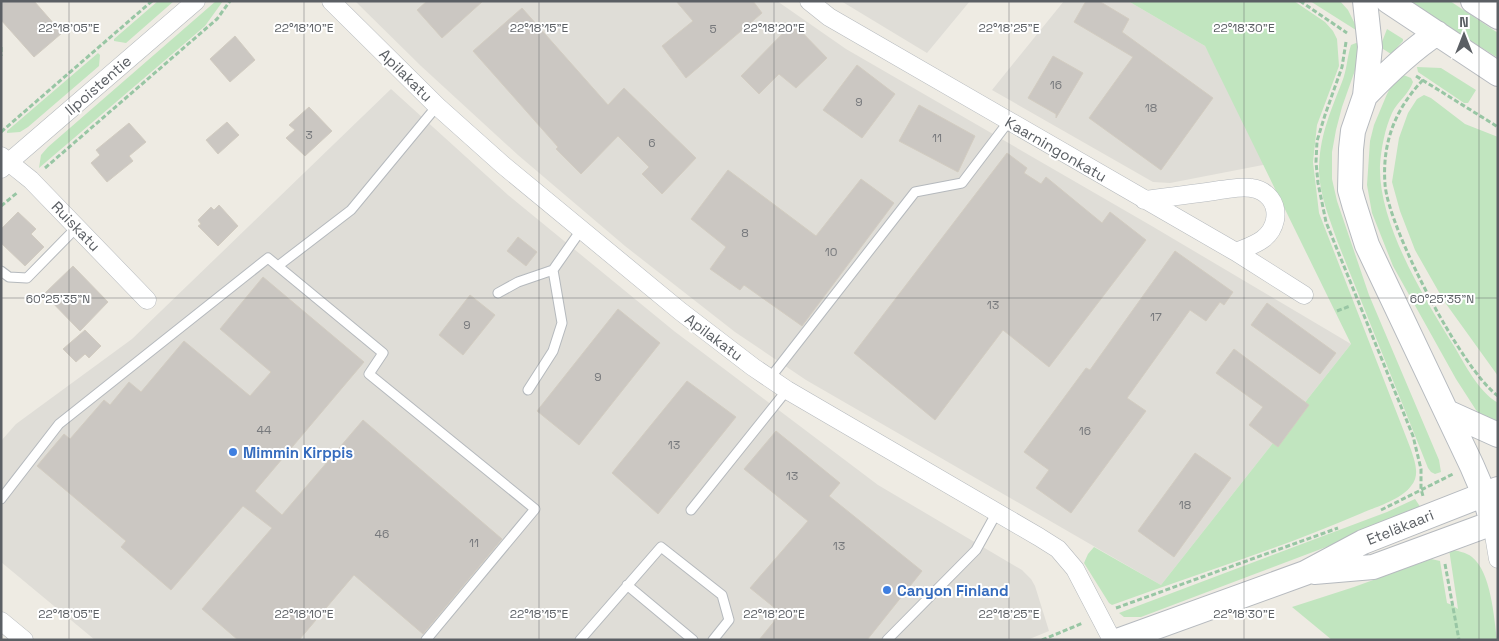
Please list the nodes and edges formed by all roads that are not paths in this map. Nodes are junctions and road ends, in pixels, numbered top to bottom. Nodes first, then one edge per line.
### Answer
1 (196, 1) edge
2 (331, 1) edge
3 (809, 1) edge
4 (1365, 1) edge
5 (1388, 1) edge
6 (1473, 1) edge
7 (1498, 17) edge
8 (1437, 33) junction
9 (1498, 74) edge
10 (1365, 96) junction
11 (437, 106) junction
12 (1009, 122) junction
13 (4, 162) edge
14 (1144, 200) junction
15 (76, 227) junction
16 (582, 230) junction
17 (1236, 252) junction
18 (278, 266) junction
19 (553, 270) junction
20 (1, 271) edge
21 (498, 293) dead end
22 (1304, 295) dead end
23 (147, 300) dead end
24 (770, 378) junction
25 (528, 390) dead end
26 (787, 390) junction
27 (1446, 412) junction
28 (1498, 435) edge
29 (1491, 491) edge
30 (1, 498) edge
31 (691, 510) dead end
32 (997, 512) junction
33 (1495, 522) edge
34 (1498, 559) edge
35 (1305, 573) junction
36 (627, 585) junction
37 (1, 621) edge
38 (24, 640) edge
39 (426, 640) edge
40 (580, 640) edge
41 (692, 640) edge
42 (713, 640) edge
43 (887, 640) edge
44 (1112, 640) edge
45 (1120, 640) edge

1 - 13 street, Ilpoistentie
2 - 11 street, Apilakatu
3 - 12 street, Kaarningonkatu
4 - 10 main road
5 - 8 main road
6 - 7 main road
8 - 9 main road
8 - 10 main road
10 - 27 main road
11 - 16 street, Apilakatu
11 - 18 lane
12 - 14 street, Kaarningonkatu
12 - 24 lane
13 - 15 street, Ruiskatu
14 - 17 street, Kaarningonkatu
14 - 17 street
15 - 20 lane
15 - 23 street, Ruiskatu
16 - 19 lane
16 - 24 street, Apilakatu
17 - 22 street, Kaarningonkatu
18 - 30 lane
18 - 39 lane
19 - 21 lane
19 - 25 lane
24 - 26 street, Apilakatu
26 - 31 lane
26 - 32 street, Apilakatu
27 - 28 main road
27 - 29 main road
29 - 33 main road
29 - 35 main road, Eteläkaari
32 - 43 lane
32 - 44 street, Apilakatu
33 - 34 street
33 - 35 main road, Eteläkaari
35 - 45 main road, Eteläkaari
36 - 40 lane
36 - 41 lane
36 - 42 lane
37 - 38 street

